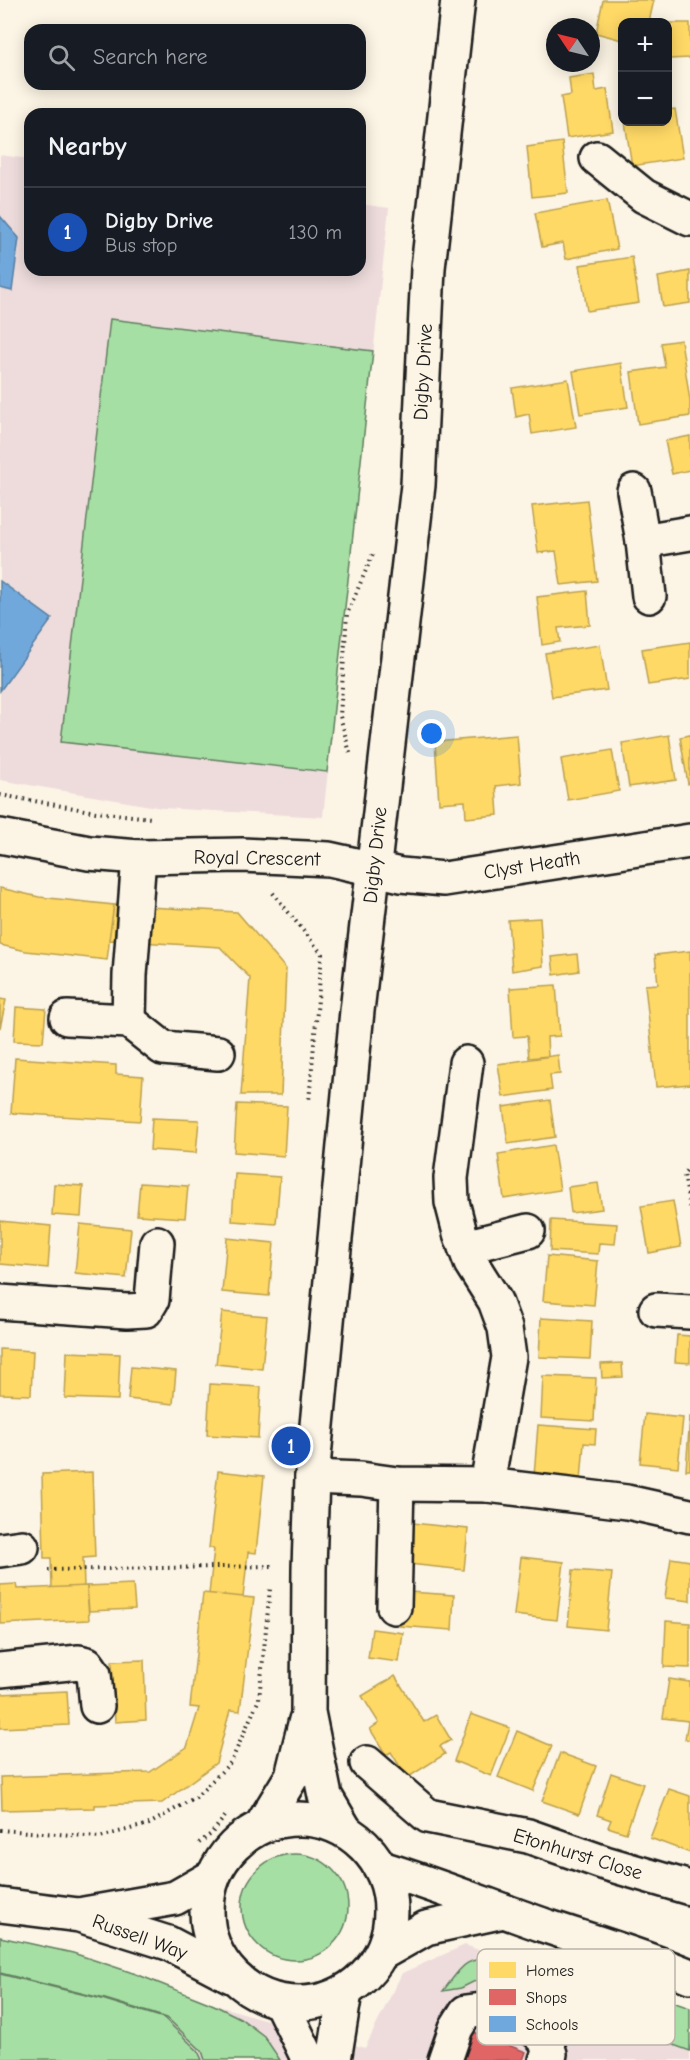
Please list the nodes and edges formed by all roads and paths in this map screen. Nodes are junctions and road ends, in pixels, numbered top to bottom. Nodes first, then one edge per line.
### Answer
1 (458, 0) edge
2 (597, 158) dead end
3 (690, 219) edge
4 (634, 491) dead end
5 (690, 533) edge
6 (643, 541) junction
7 (376, 548) dead end
8 (649, 596) dead end
9 (351, 758) dead end
10 (0, 836) edge
11 (690, 841) edge
12 (242, 855) junction
13 (140, 858) junction
14 (374, 869) junction
15 (67, 1018) dead end
16 (129, 1021) junction
17 (218, 1053) dead end
18 (466, 1063) dead end
19 (309, 1111) dead end
20 (690, 1166) edge
21 (690, 1209) edge
22 (528, 1231) dead end
23 (157, 1243) dead end
24 (465, 1247) junction
25 (0, 1302) edge
26 (656, 1310) dead end
27 (690, 1312) edge
28 (312, 1477) junction
29 (397, 1484) junction
30 (487, 1485) junction
31 (690, 1516) edge
32 (11, 1549) edge
33 (273, 1566) junction
34 (280, 1567) dead end
35 (272, 1577) dead end
36 (270, 1588) dead end
37 (394, 1607) dead end
38 (0, 1670) edge
39 (97, 1706) dead end
40 (308, 1712) junction
41 (367, 1763) dead end
42 (232, 1807) dead end
43 (262, 1826) junction
44 (0, 1830) edge
45 (345, 1830) junction
46 (195, 1846) dead end
47 (381, 1868) junction
48 (212, 1876) junction
49 (690, 1888) edge
50 (0, 1905) edge
51 (504, 1911) junction
52 (79, 1915) junction
53 (619, 1949) edge
54 (382, 1953) junction
55 (675, 1970) edge
56 (690, 1976) edge
57 (232, 1977) junction
58 (345, 1992) junction
59 (281, 2003) junction
60 (477, 2011) edge
61 (547, 2045) edge
62 (309, 2060) edge
63 (334, 2060) edge
64 (445, 2060) edge
65 (546, 2060) edge

1 - 14 street, Digby Drive
2 - 3 street
4 - 6 street
5 - 6 street
6 - 8 street
7 - 9 path
10 - 13 street, Royal Crescent
11 - 14 street, Clyst Heath
12 - 13 street, Royal Crescent
12 - 14 street, Royal Crescent
12 - 19 path
13 - 16 street
14 - 28 street, Digby Drive
15 - 16 street
16 - 17 street
18 - 24 street
20 - 21 path
22 - 24 street
23 - 25 street
24 - 30 street
26 - 27 street
28 - 29 street
28 - 40 street, Digby Drive
29 - 30 street
29 - 37 street
30 - 31 street
32 - 33 path
33 - 34 path
33 - 35 path
36 - 44 path
38 - 39 street
40 - 43 street, Digby Drive
40 - 45 street, Digby Drive
41 - 49 street, Etonhurst Close
42 - 46 path
43 - 45 street
43 - 48 street
45 - 47 street
47 - 51 street
47 - 54 street
48 - 52 street, Russell Way
48 - 57 street
50 - 52 street, Russell Way
51 - 53 street
51 - 54 street
52 - 57 street, Russell Way
54 - 58 street
55 - 56 street
57 - 59 street
58 - 59 street
58 - 63 street
59 - 62 street
60 - 64 street
61 - 65 street

